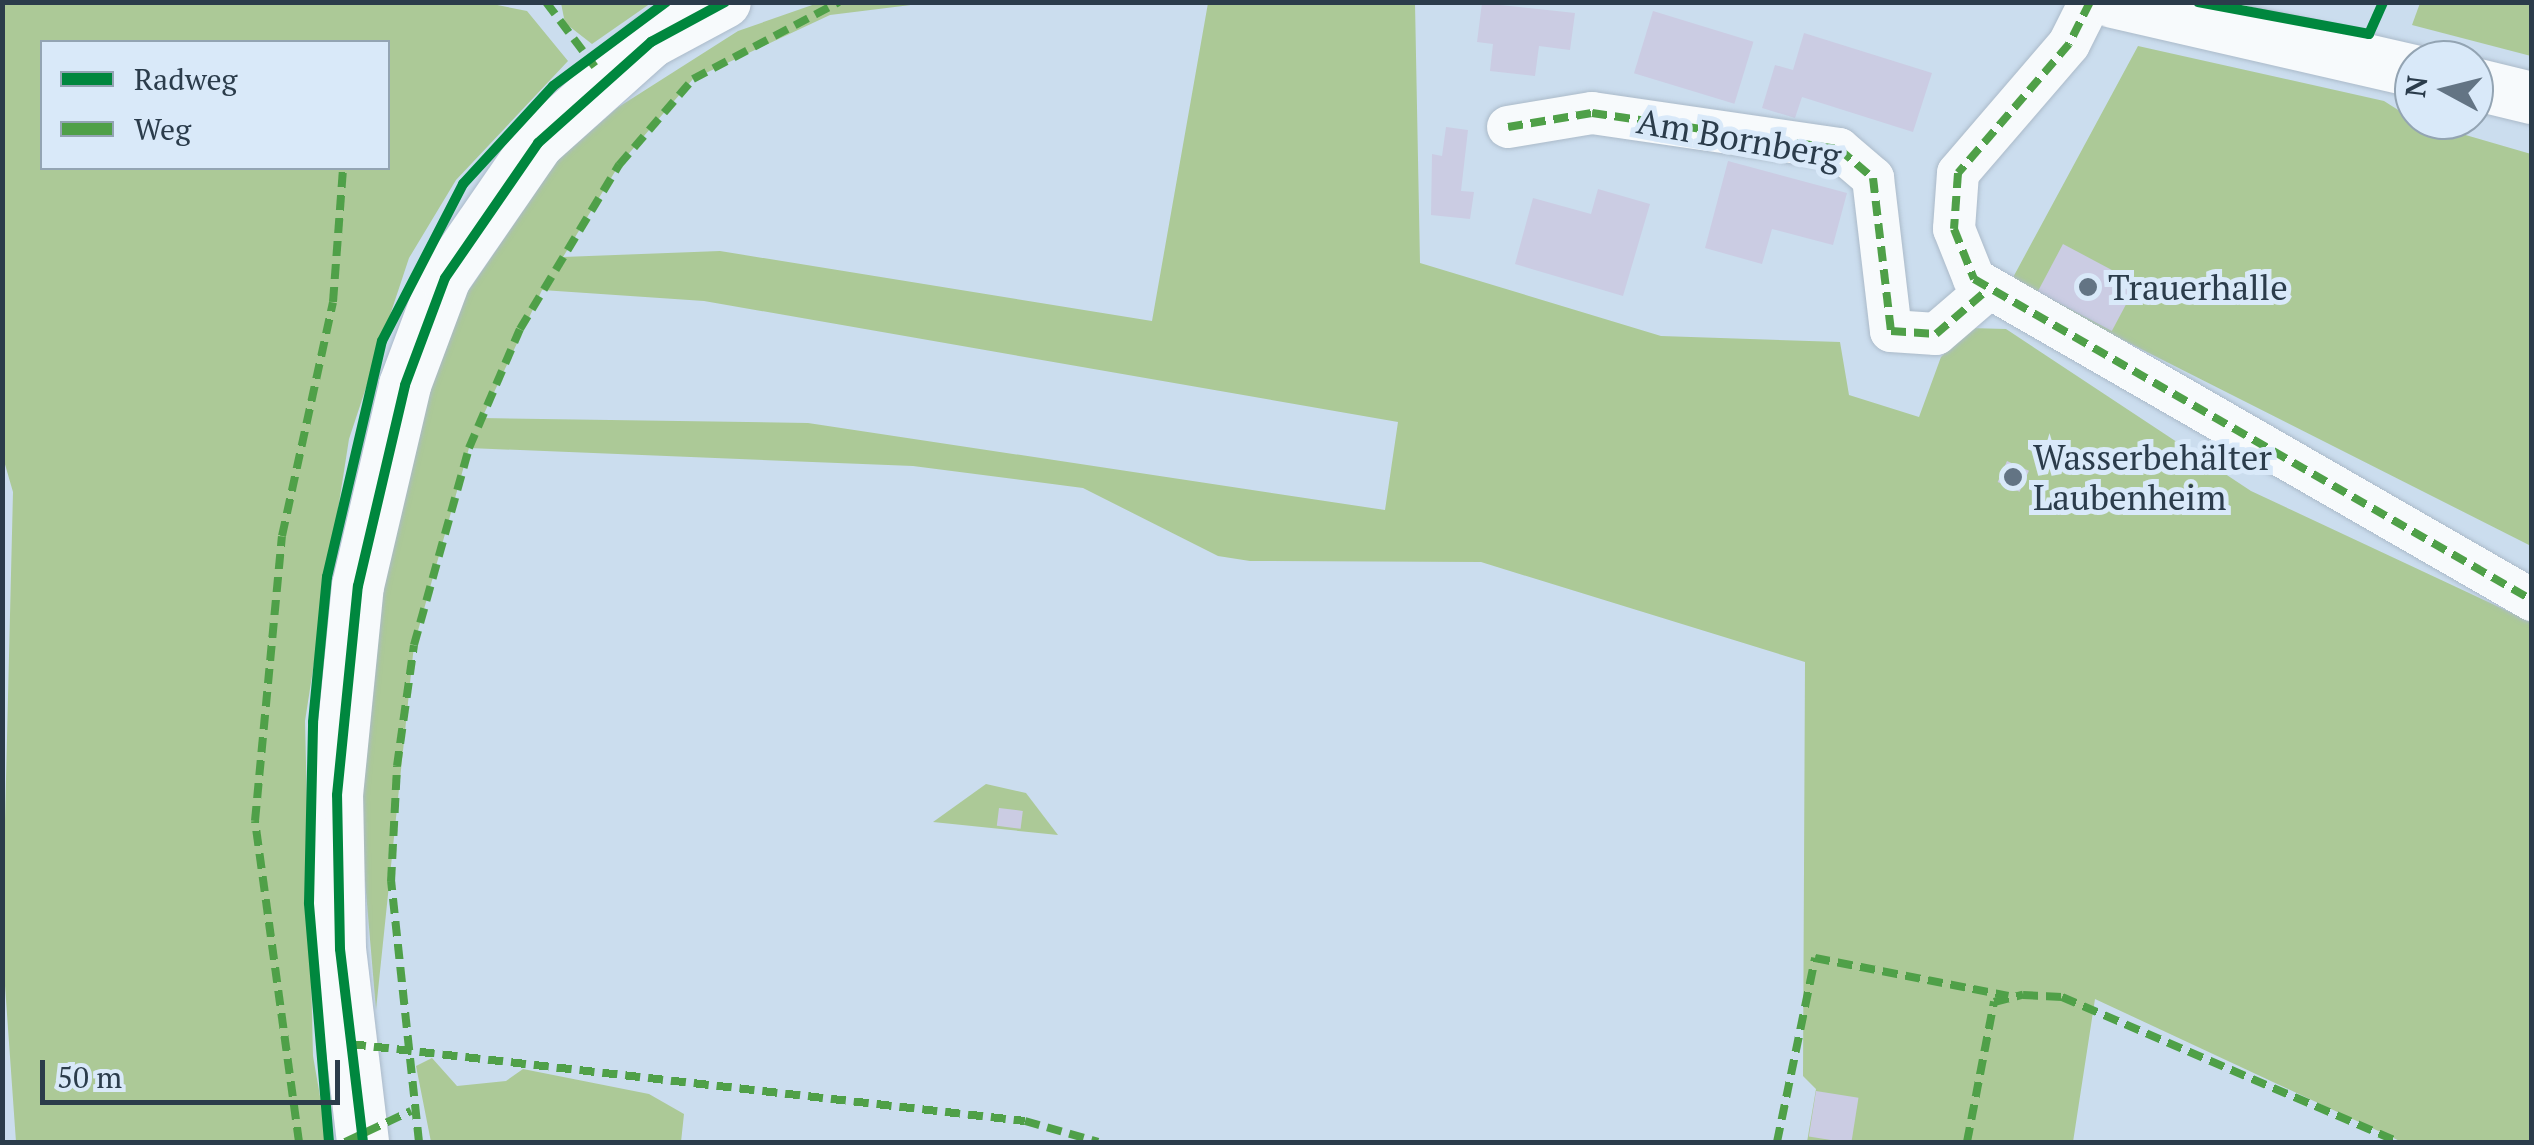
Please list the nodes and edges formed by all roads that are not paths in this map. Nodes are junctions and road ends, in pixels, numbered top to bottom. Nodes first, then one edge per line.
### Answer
1 (2090, 2) edge
2 (2113, 2) edge
3 (724, 3) edge
4 (2394, 65) edge
5 (2494, 89) edge
6 (2532, 98) edge
7 (1508, 127) dead end
8 (1986, 292) junction
9 (2532, 600) edge
10 (363, 1142) edge

1 - 8 street
2 - 4 street
3 - 10 street
5 - 6 street
7 - 8 street, Am Bornberg
8 - 9 street

